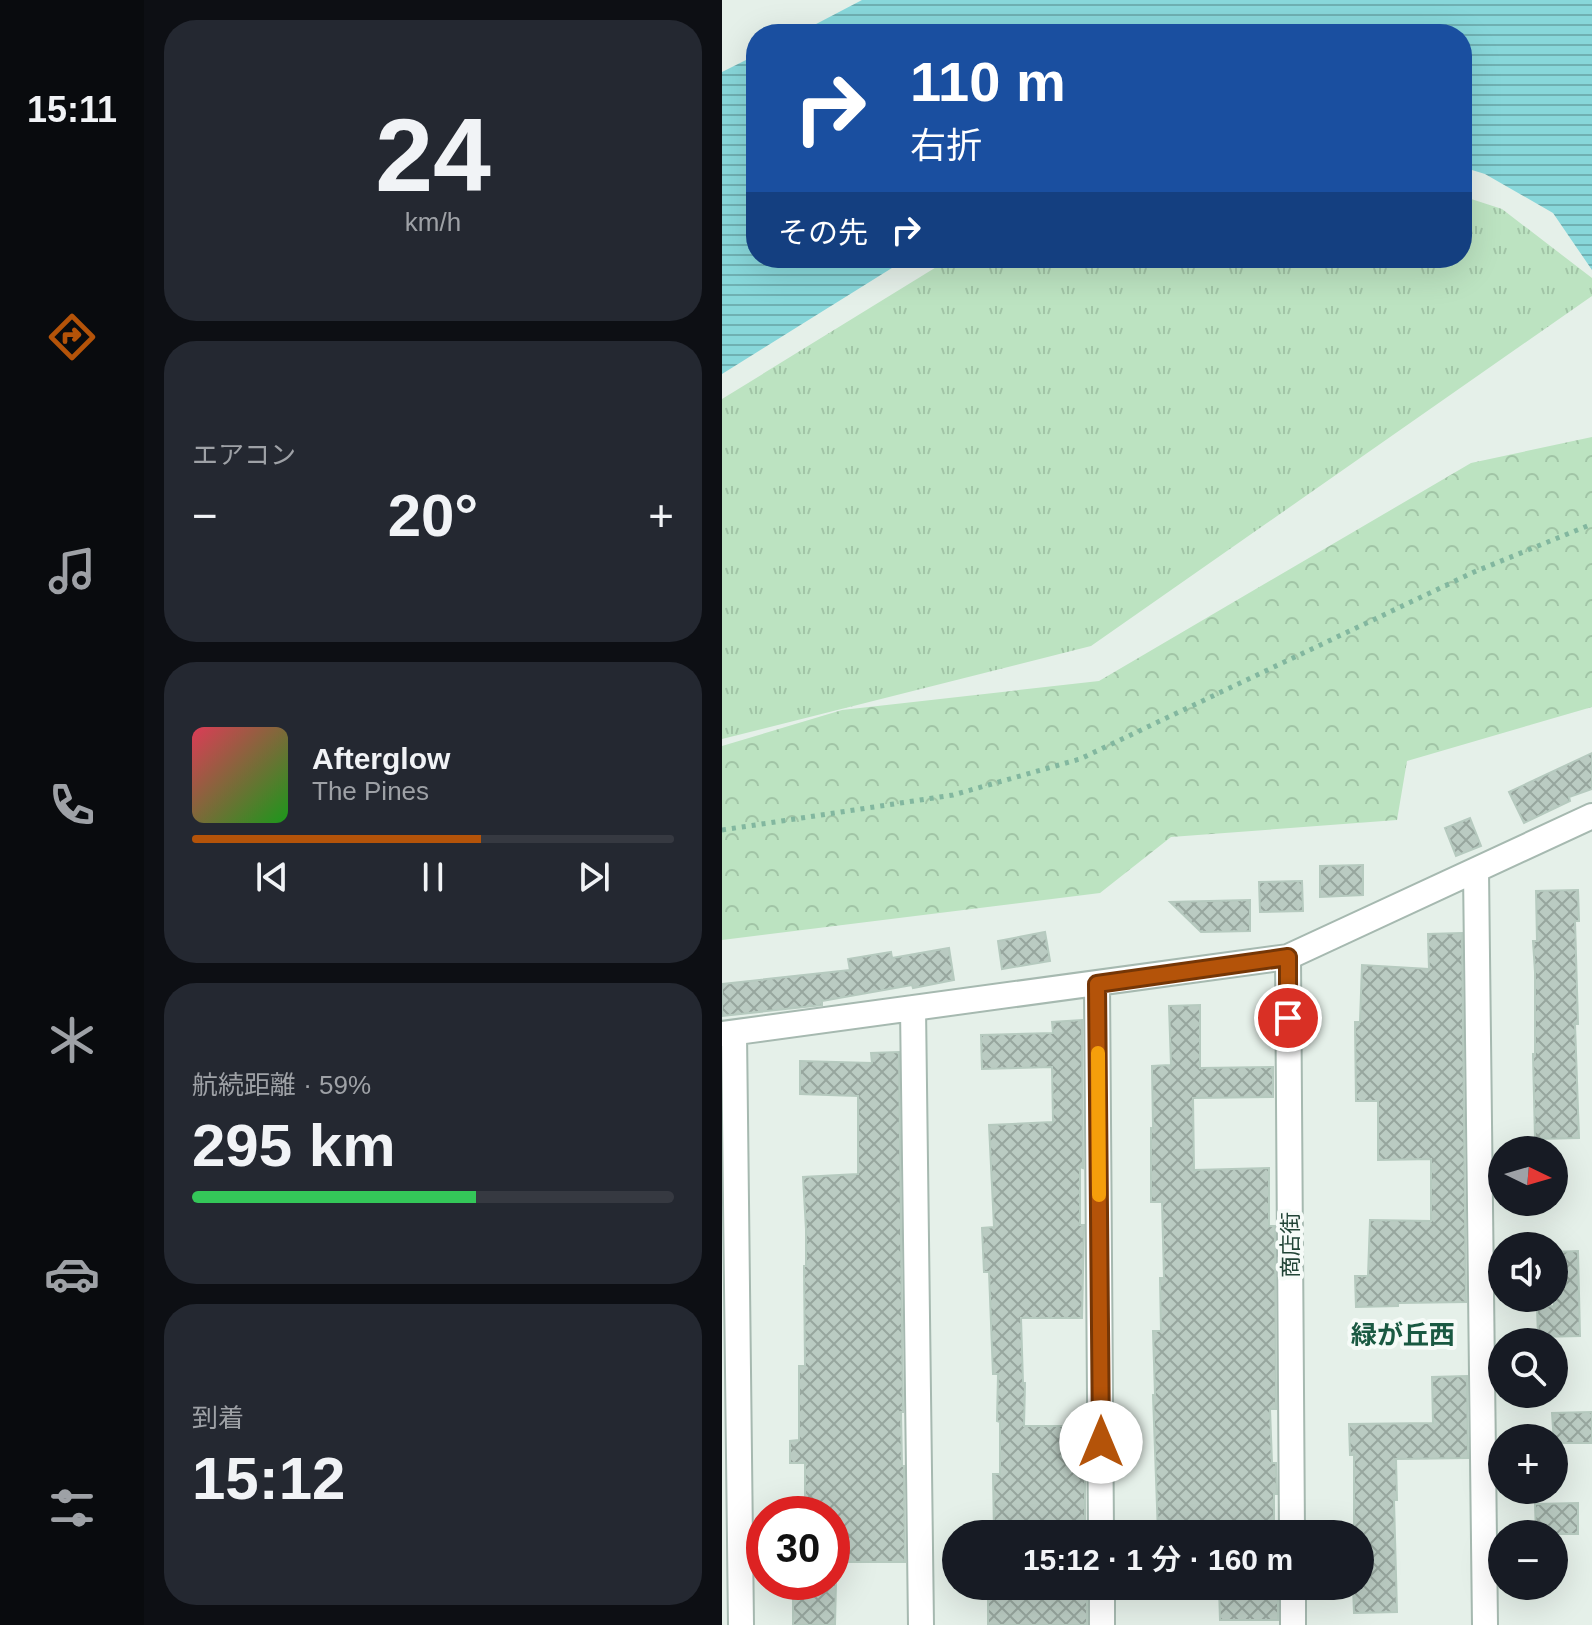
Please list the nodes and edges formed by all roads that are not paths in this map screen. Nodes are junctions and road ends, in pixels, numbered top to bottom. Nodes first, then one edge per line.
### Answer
1 (1592, 816) edge
2 (1476, 871) junction
3 (1288, 957) junction
4 (1097, 984) junction
5 (913, 1008) junction
6 (728, 1033) edge
7 (1101, 1520) edge
8 (1292, 1520) edge
9 (1102, 1600) edge
10 (1293, 1600) edge
11 (741, 1625) edge
12 (921, 1625) edge
13 (1102, 1625) edge
14 (1293, 1625) edge
15 (1485, 1625) edge

1 - 2 street
2 - 3 street
2 - 15 street
3 - 4 street
3 - 8 street, 商店街
4 - 5 street
4 - 7 street
5 - 6 street
5 - 12 street
6 - 11 street
9 - 13 street
10 - 14 street

